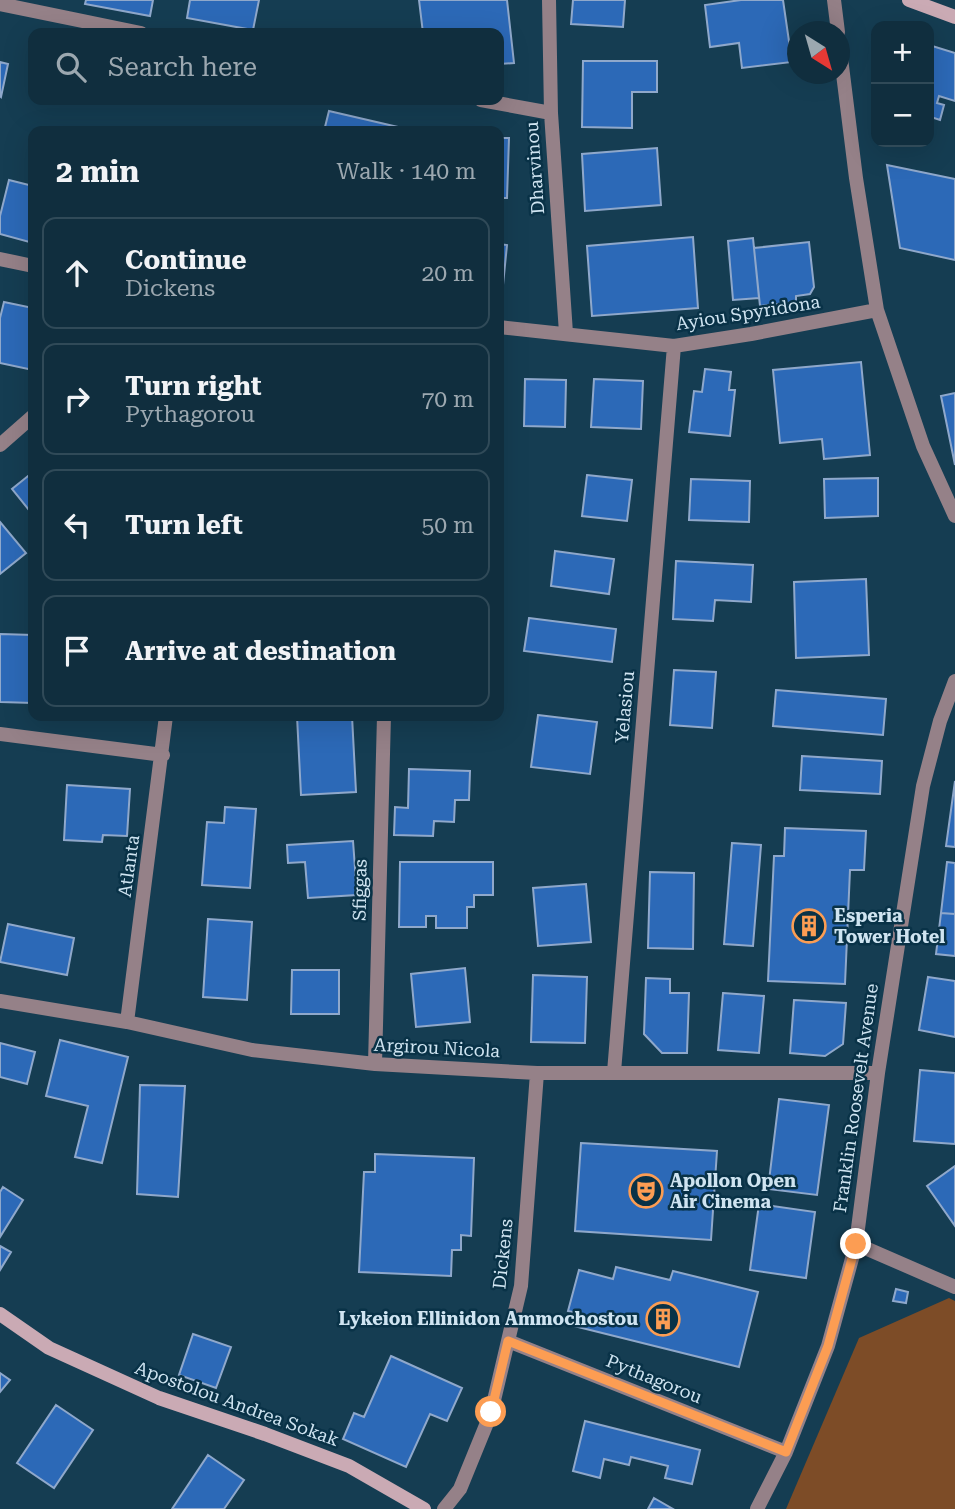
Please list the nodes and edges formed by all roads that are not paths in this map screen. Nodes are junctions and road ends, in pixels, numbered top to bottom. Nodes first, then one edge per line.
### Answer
1 (549, 0) edge
2 (834, 0) edge
3 (909, 0) edge
4 (0, 4) edge
5 (39, 7) edge
6 (955, 17) edge
7 (837, 21) edge
8 (121, 28) edge
9 (844, 84) edge
10 (504, 104) edge
11 (551, 113) junction
12 (0, 259) edge
13 (28, 265) edge
14 (877, 310) junction
15 (504, 327) edge
16 (566, 333) junction
17 (674, 346) junction
18 (28, 420) edge
19 (0, 445) edge
20 (955, 516) edge
21 (955, 681) edge
22 (166, 721) edge
23 (384, 721) edge
24 (0, 734) edge
25 (163, 755) junction
26 (0, 1002) edge
27 (127, 1022) junction
28 (375, 1065) junction
29 (614, 1072) junction
30 (537, 1073) junction
31 (878, 1073) junction
32 (856, 1244) junction
33 (955, 1287) edge
34 (0, 1314) edge
35 (508, 1341) junction
36 (786, 1452) junction
37 (424, 1509) edge
38 (444, 1509) edge
39 (757, 1509) edge

1 - 11 street, Dharvinou
2 - 7 street
3 - 6 street
4 - 5 street
5 - 8 street
9 - 14 street
10 - 11 street
11 - 16 street, Dharvinou
12 - 13 street
14 - 17 street, Ayiou Spyridona
14 - 20 street
15 - 16 street, Ayiou Spyridona
16 - 17 street, Ayiou Spyridona
17 - 29 street, Yelasiou
18 - 19 street
21 - 31 street, Franklin Roosevelt Avenue
22 - 25 street, Atlanta
23 - 28 street, Sfiggas
24 - 25 street
25 - 27 street, Atlanta
26 - 27 street, Argirou Nicola
27 - 28 street, Argirou Nicola
28 - 30 street, Argirou Nicola
29 - 30 street, Argirou Nicola
29 - 31 street, Argirou Nicola
30 - 35 street, Dickens
31 - 32 street, Franklin Roosevelt Avenue
32 - 33 street
32 - 36 street, Franklin Roosevelt Avenue
34 - 37 street, Apostolou Andrea Sokak
35 - 36 street, Pythagorou
35 - 38 street, Dickens
36 - 39 street, Franklin Roosevelt Avenue

